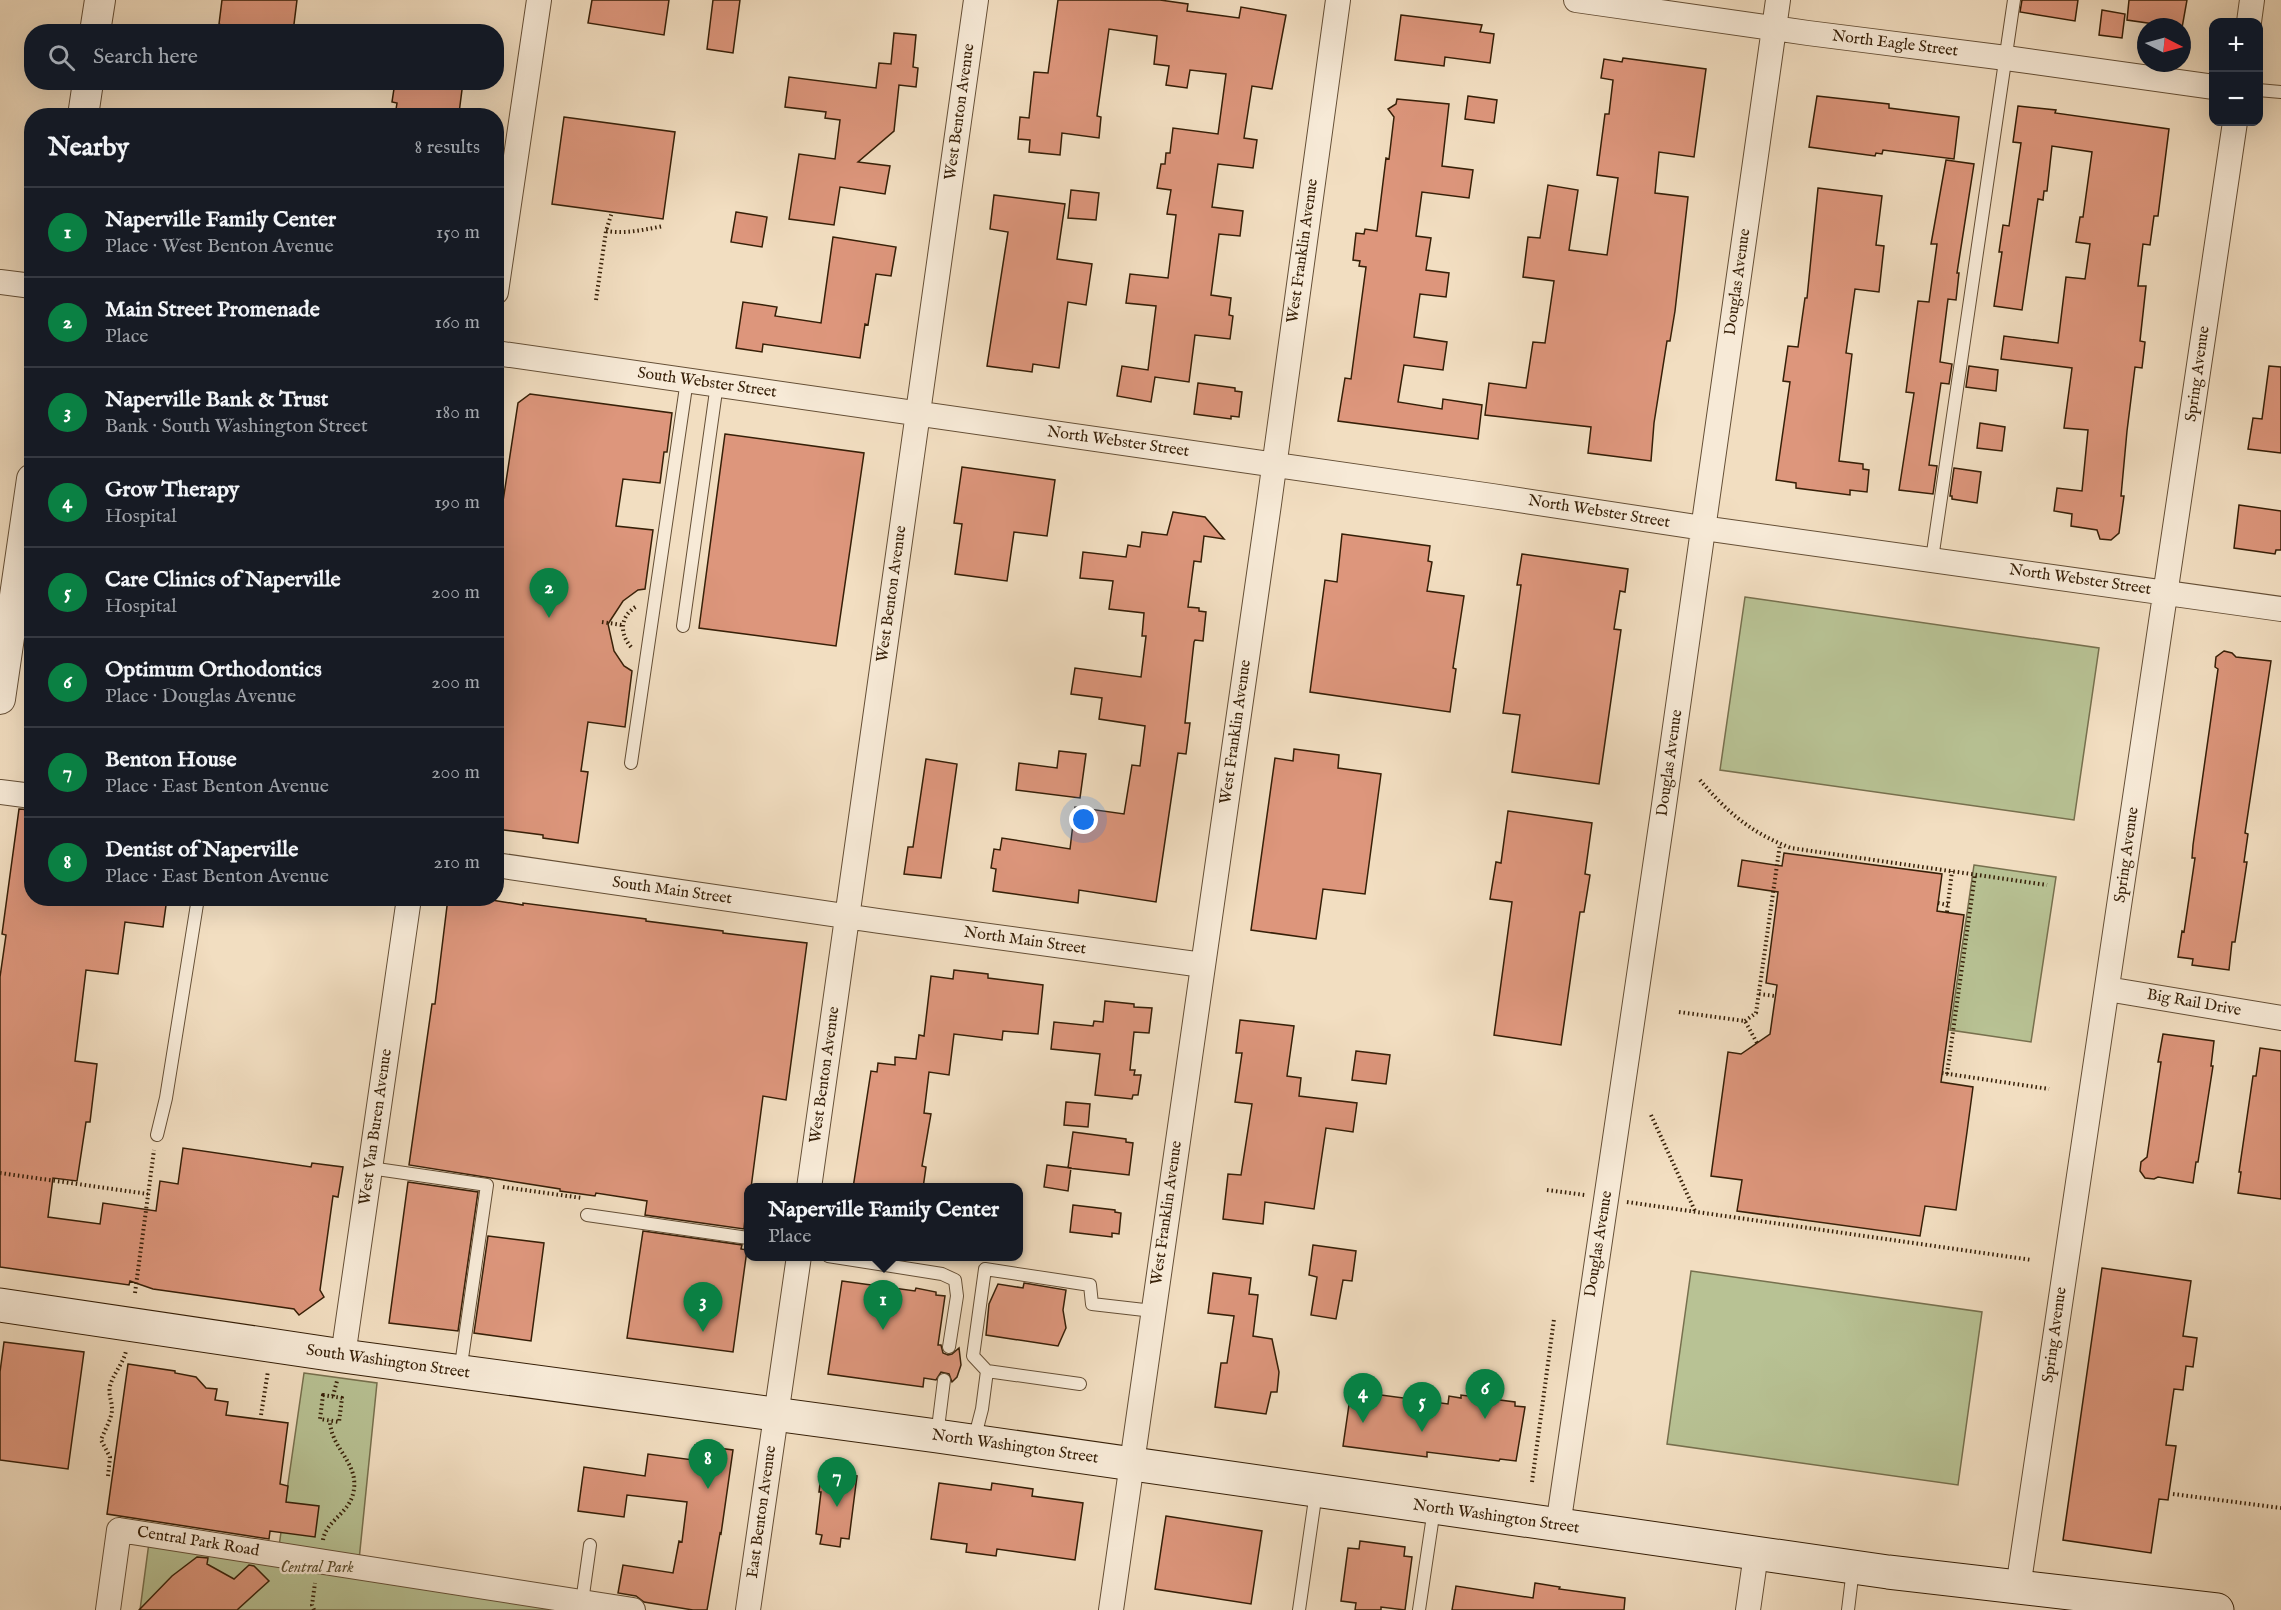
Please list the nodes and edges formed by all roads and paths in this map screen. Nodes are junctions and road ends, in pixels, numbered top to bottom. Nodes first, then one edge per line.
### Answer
1 (100, 0) edge
2 (539, 0) edge
3 (976, 0) edge
4 (1338, 0) edge
5 (1576, 0) edge
6 (1778, 0) edge
7 (2014, 0) edge
8 (2252, 0) edge
9 (2250, 18) edge
10 (97, 24) edge
11 (1774, 29) junction
12 (2006, 58) junction
13 (2209, 86) edge
14 (87, 90) edge
15 (2263, 90) edge
16 (2281, 92) edge
17 (84, 108) edge
18 (2234, 126) edge
19 (612, 212) dead end
20 (663, 226) dead end
21 (606, 231) junction
22 (504, 238) edge
23 (0, 282) edge
24 (24, 285) edge
25 (596, 300) dead end
26 (504, 354) edge
27 (687, 380) junction
28 (717, 384) junction
29 (917, 414) junction
30 (1274, 464) junction
31 (1703, 528) junction
32 (24, 534) edge
33 (1932, 559) junction
34 (2166, 592) junction
35 (2281, 609) edge
36 (602, 622) dead end
37 (622, 625) dead end
38 (682, 626) dead end
39 (0, 699) edge
40 (631, 763) dead end
41 (1700, 780) dead end
42 (0, 792) edge
43 (24, 795) edge
44 (1780, 843) junction
45 (504, 866) edge
46 (1952, 871) junction
47 (1975, 874) junction
48 (2047, 885) dead end
49 (1938, 903) dead end
50 (1948, 905) junction
51 (197, 906) edge
52 (408, 906) edge
53 (1947, 912) dead end
54 (847, 916) junction
55 (1203, 965) junction
56 (2107, 989) junction
57 (1759, 994) junction
58 (1775, 996) dead end
59 (1679, 1012) dead end
60 (2281, 1018) edge
61 (1745, 1022) junction
62 (1757, 1043) dead end
63 (2049, 1089) dead end
64 (1651, 1115) dead end
65 (157, 1135) joint
66 (370, 1168) junction
67 (0, 1173) edge
68 (810, 1183) edge
69 (1547, 1190) dead end
70 (148, 1194) junction
71 (1594, 1197) dead end
72 (1641, 1204) dead end
73 (1695, 1212) junction
74 (587, 1215) dead end
75 (1775, 1216) dead end
76 (1774, 1223) junction
77 (1882, 1231) dead end
78 (744, 1237) edge
79 (1881, 1239) junction
80 (2032, 1260) dead end
81 (798, 1261) edge
82 (855, 1261) edge
83 (135, 1293) dead end
84 (0, 1305) edge
85 (1153, 1311) junction
86 (1554, 1319) dead end
87 (130, 1325) junction
88 (949, 1347) dead end
89 (340, 1368) junction
90 (268, 1371) dead end
91 (460, 1371) junction
92 (987, 1371) junction
93 (944, 1380) dead end
94 (1080, 1384) dead end
95 (333, 1396) junction
96 (776, 1413) junction
97 (261, 1415) dead end
98 (330, 1420) junction
99 (937, 1436) junction
100 (973, 1442) junction
101 (1132, 1464) junction
102 (108, 1476) dead end
103 (1532, 1482) dead end
104 (1316, 1491) junction
105 (2174, 1494) dead end
106 (1434, 1508) junction
107 (2281, 1508) edge
108 (1558, 1526) junction
109 (590, 1545) dead end
110 (1756, 1554) junction
111 (318, 1562) junction
112 (1853, 1568) junction
113 (2018, 1588) junction
114 (582, 1602) junction
115 (2142, 1606) edge
116 (108, 1610) edge
117 (315, 1610) edge
118 (633, 1610) edge
119 (748, 1610) edge
120 (1111, 1610) edge
121 (1299, 1610) edge
122 (1419, 1610) edge
123 (1748, 1610) edge
124 (1848, 1610) edge
125 (2217, 1610) edge

1 - 10 street
2 - 22 street
3 - 29 street, West Benton Avenue
4 - 30 street, West Franklin Avenue
5 - 11 street, North Eagle Street
6 - 11 street, Douglas Avenue
7 - 12 lane
8 - 9 street
11 - 12 street, North Eagle Street
11 - 31 street, Douglas Avenue
12 - 13 street, North Eagle Street
12 - 33 lane
14 - 17 street
15 - 16 lane
18 - 34 street, Spring Avenue
19 - 21 path
20 - 21 path
21 - 25 path
23 - 24 street
26 - 27 street, South Webster Street
27 - 28 street, South Webster Street
27 - 40 lane
28 - 29 street, South Webster Street
28 - 38 lane
29 - 30 street, North Webster Street
29 - 54 street, West Benton Avenue
30 - 31 street, North Webster Street
30 - 55 street, West Franklin Avenue
31 - 33 street, North Webster Street
31 - 108 street, Douglas Avenue
32 - 39 street
33 - 34 street, North Webster Street
34 - 35 street, North Webster Street
34 - 56 street, Spring Avenue
36 - 37 path
41 - 44 path
42 - 43 street
44 - 46 path
44 - 57 path
45 - 54 street, South Main Street
46 - 47 path
46 - 50 path
47 - 48 path
47 - 63 path
49 - 50 path
50 - 53 path
51 - 65 lane
52 - 66 street, West Van Buren Avenue
54 - 55 street, North Main Street
54 - 68 street, West Benton Avenue
55 - 85 street, West Franklin Avenue
56 - 60 street, Big Rail Drive
56 - 113 street, Spring Avenue
57 - 58 path
57 - 61 path
59 - 61 path
61 - 62 path
64 - 73 path
65 - 70 path
66 - 89 street, West Van Buren Avenue
66 - 91 lane
67 - 70 path
69 - 71 path
70 - 83 path
72 - 73 path
73 - 76 path
74 - 78 lane
75 - 76 path
76 - 79 path
77 - 79 path
79 - 80 path
81 - 96 street
82 - 88 lane
84 - 87 main road, South Washington Street
85 - 92 lane
85 - 101 street, West Franklin Avenue
86 - 103 path
87 - 89 main road, South Washington Street
87 - 102 path
89 - 91 main road, South Washington Street
89 - 95 path
90 - 97 path
91 - 96 main road, South Washington Street
92 - 94 lane
92 - 100 lane
93 - 99 lane
95 - 98 path
95 - 98 path
96 - 99 main road, North Washington Street
96 - 119 street, East Benton Avenue
98 - 111 path
99 - 100 main road, North Washington Street
100 - 101 main road, North Washington Street
101 - 104 main road, North Washington Street
101 - 120 street, West Franklin Avenue
104 - 106 main road, North Washington Street
104 - 121 lane
105 - 107 path
106 - 108 main road, North Washington Street
106 - 122 lane
108 - 110 main road, North Washington Street
109 - 114 lane
110 - 112 main road, North Washington Street
110 - 123 street
111 - 114 street, Central Park Road
111 - 116 street, Central Park Road
111 - 117 path
112 - 113 main road, North Washington Street
112 - 124 lane
113 - 115 main road, North Washington Street
114 - 118 street, Central Park Road
115 - 125 main road, North Washington Street

